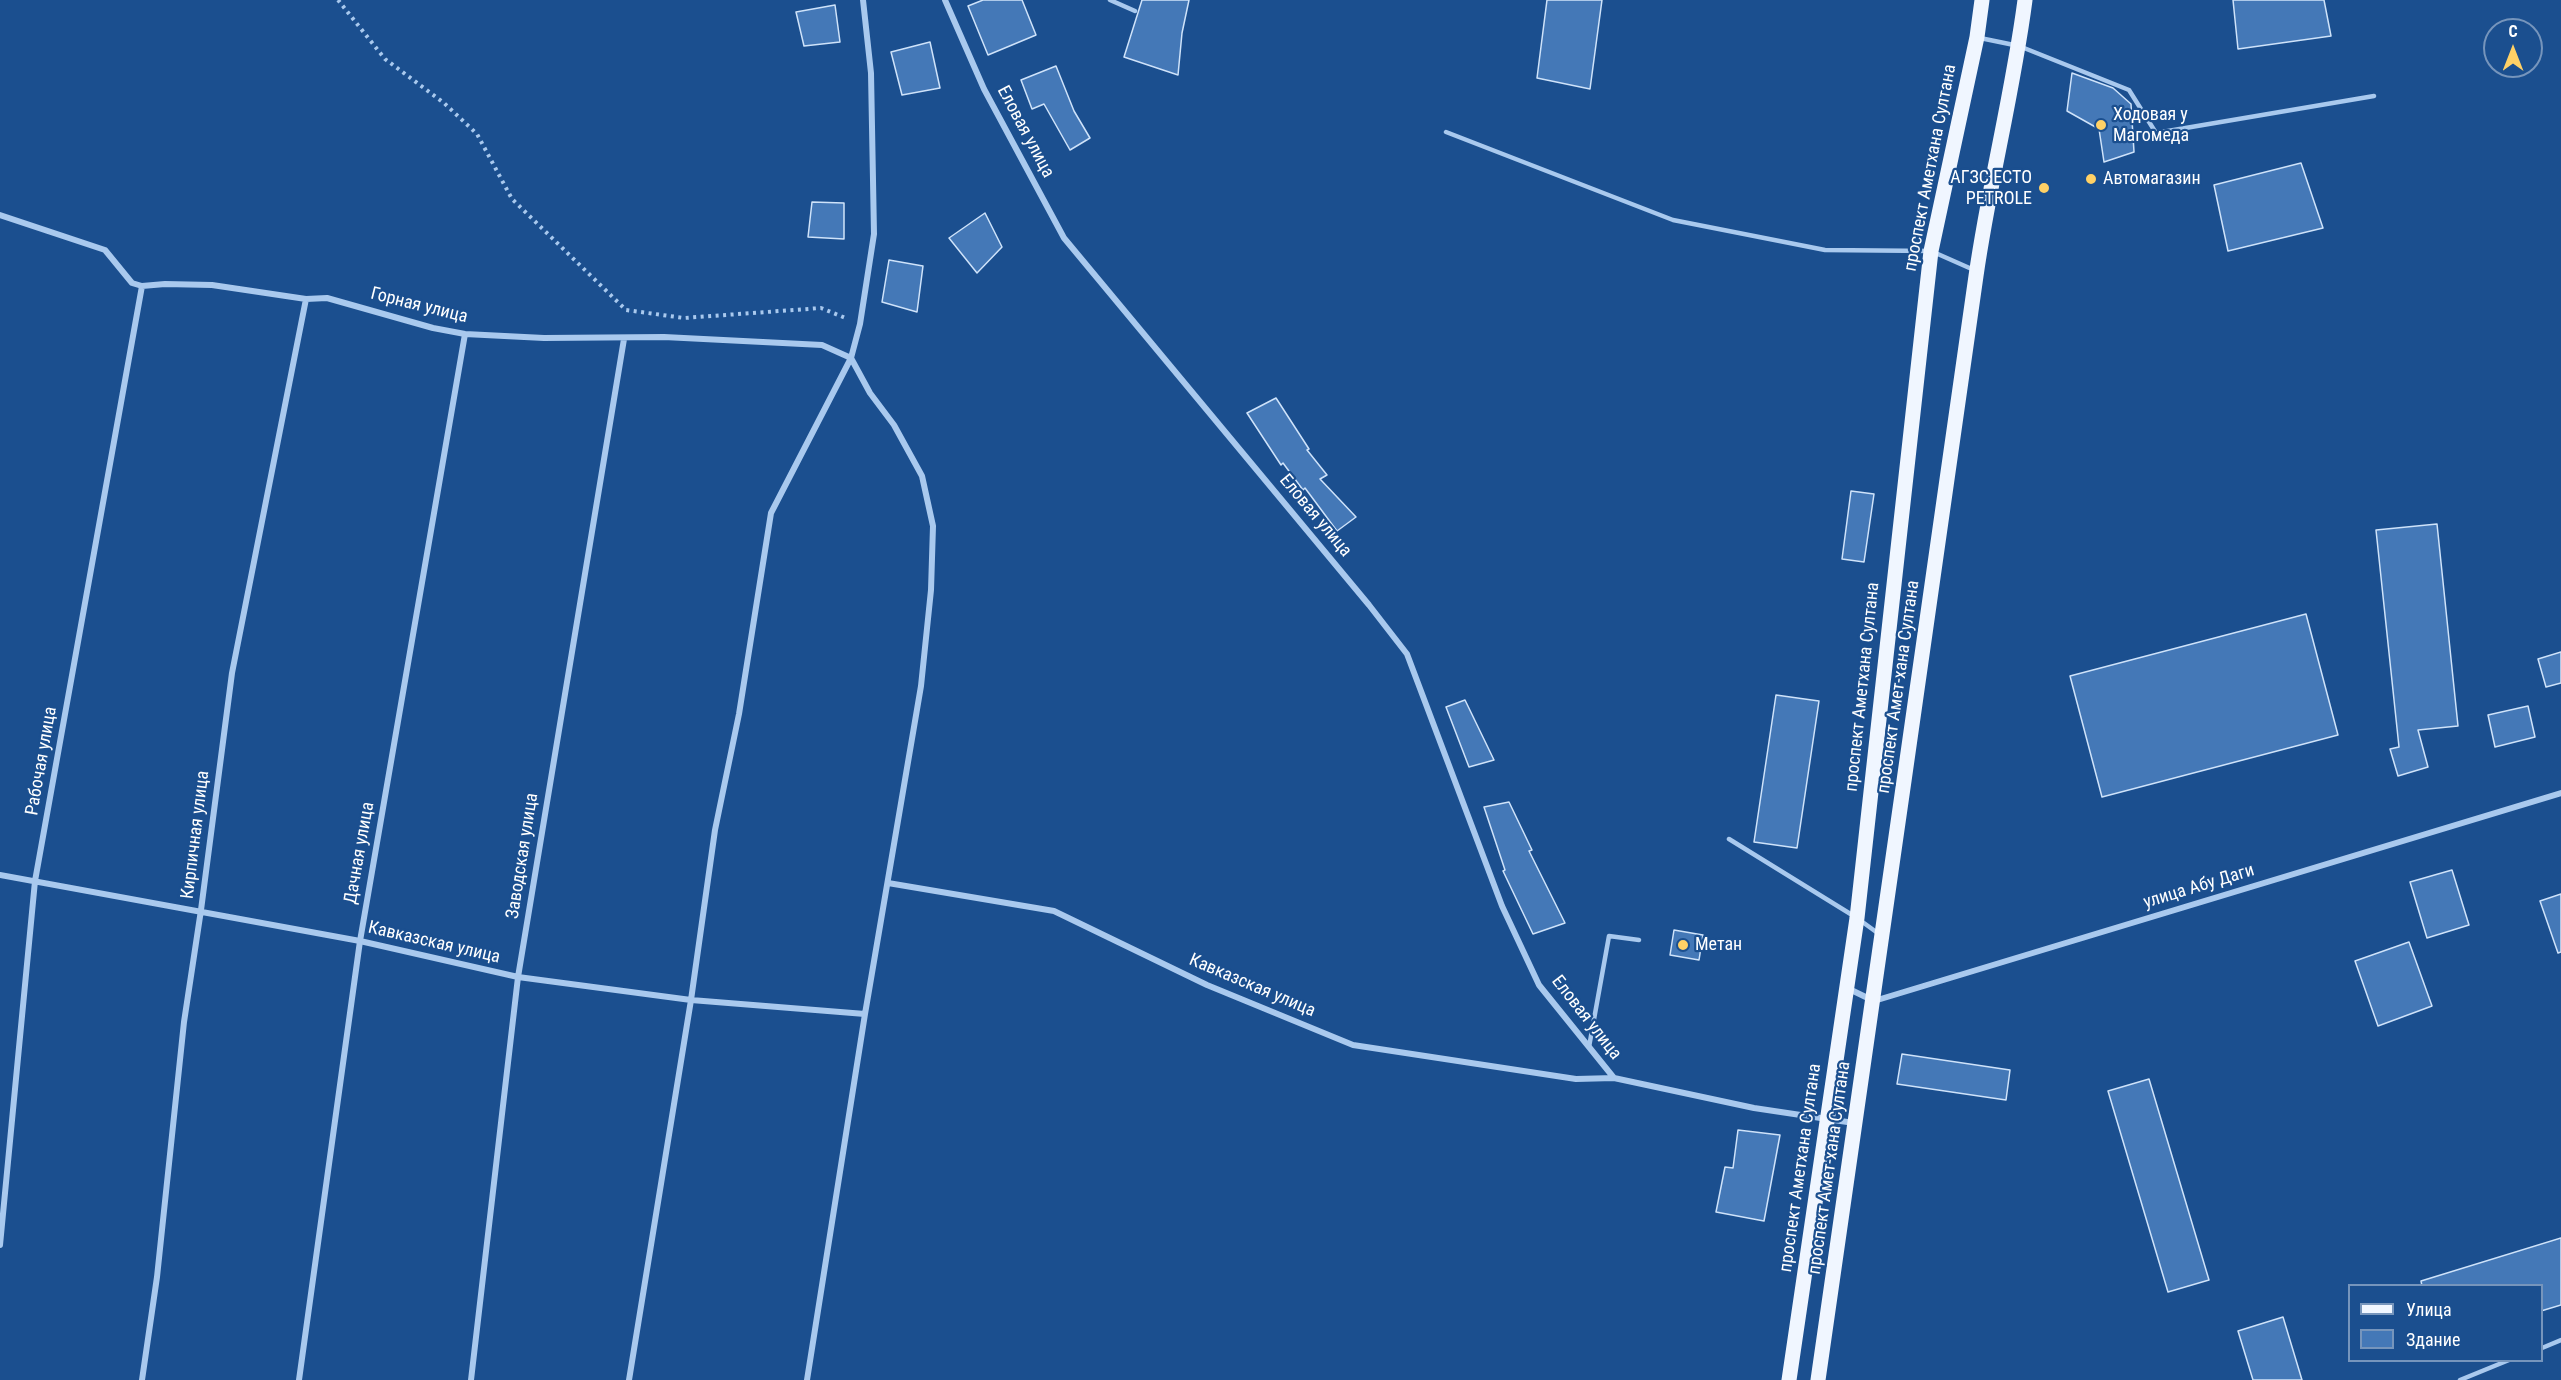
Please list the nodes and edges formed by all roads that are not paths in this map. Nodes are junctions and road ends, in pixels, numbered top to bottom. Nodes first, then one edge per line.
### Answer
1 (863, 0) edge
2 (945, 0) edge
3 (1110, 0) edge
4 (1982, 0) edge
5 (2025, 0) edge
6 (1135, 11) dead end
7 (1977, 37) junction
8 (2019, 46) junction
9 (2374, 96) dead end
10 (1446, 132) dead end
11 (0, 215) edge
12 (1931, 251) junction
13 (1977, 271) junction
14 (142, 286) junction
15 (306, 299) junction
16 (465, 334) junction
17 (624, 339) junction
18 (851, 358) junction
19 (2561, 794) edge
20 (1729, 839) dead end
21 (0, 874) edge
22 (35, 881) junction
23 (888, 883) junction
24 (201, 910) junction
25 (1857, 918) junction
26 (1883, 938) junction
27 (1639, 940) dead end
28 (360, 941) junction
29 (518, 977) junction
30 (1846, 987) junction
31 (691, 1000) junction
32 (1874, 1000) junction
33 (865, 1014) junction
34 (1589, 1047) junction
35 (1614, 1078) junction
36 (1828, 1119) junction
37 (1856, 1124) junction
38 (0, 1245) edge
39 (2561, 1340) edge
40 (2543, 1347) edge
41 (2504, 1362) edge
42 (142, 1380) edge
43 (299, 1380) edge
44 (471, 1380) edge
45 (629, 1380) edge
46 (807, 1380) edge
47 (1790, 1380) edge
48 (1818, 1380) edge
49 (2460, 1380) edge

1 - 18 street
2 - 34 street, Еловая улица
3 - 6 lane
4 - 7 main road, проспект Аметхана Султана
5 - 8 main road, проспект Амет-хана Султана
7 - 8 lane
7 - 12 main road, проспект Аметхана Султана
8 - 9 lane
8 - 13 main road, проспект Амет-хана Султана
10 - 12 lane
11 - 14 street
12 - 13 lane
12 - 25 main road, проспект Аметхана Султана
13 - 26 main road, проспект Амет-хана Султана
14 - 15 street, Горная улица
14 - 22 street, Рабочая улица
15 - 16 street, Горная улица
15 - 24 street, Кирпичная улица
16 - 17 street, Горная улица
16 - 28 street, Дачная улица
17 - 18 street, Горная улица
17 - 29 street, Заводская улица
18 - 23 street
18 - 31 street
19 - 32 street, улица Абу Даги
20 - 25 lane
21 - 22 street, Кавказская улица
22 - 24 street, Кавказская улица
22 - 38 street, Рабочая улица
23 - 33 street
23 - 35 street, Кавказская улица
24 - 28 street, Кавказская улица
24 - 42 street, Кирпичная улица
25 - 26 lane
25 - 30 main road, проспект Аметхана Султана
26 - 32 main road, проспект Амет-хана Султана
27 - 34 lane
28 - 29 street, Кавказская улица
28 - 43 street, Дачная улица
29 - 31 street, Кавказская улица
29 - 44 street, Заводская улица
30 - 32 street
30 - 36 main road, проспект Аметхана Султана
31 - 33 street, Кавказская улица
31 - 45 street
32 - 37 main road, проспект Амет-хана Султана
33 - 46 street
34 - 35 street, Еловая улица
35 - 36 street, Кавказская улица
36 - 37 street, Кавказская улица
36 - 47 main road, проспект Аметхана Султана
37 - 48 main road, проспект Амет-хана Султана
39 - 40 lane
41 - 49 lane

